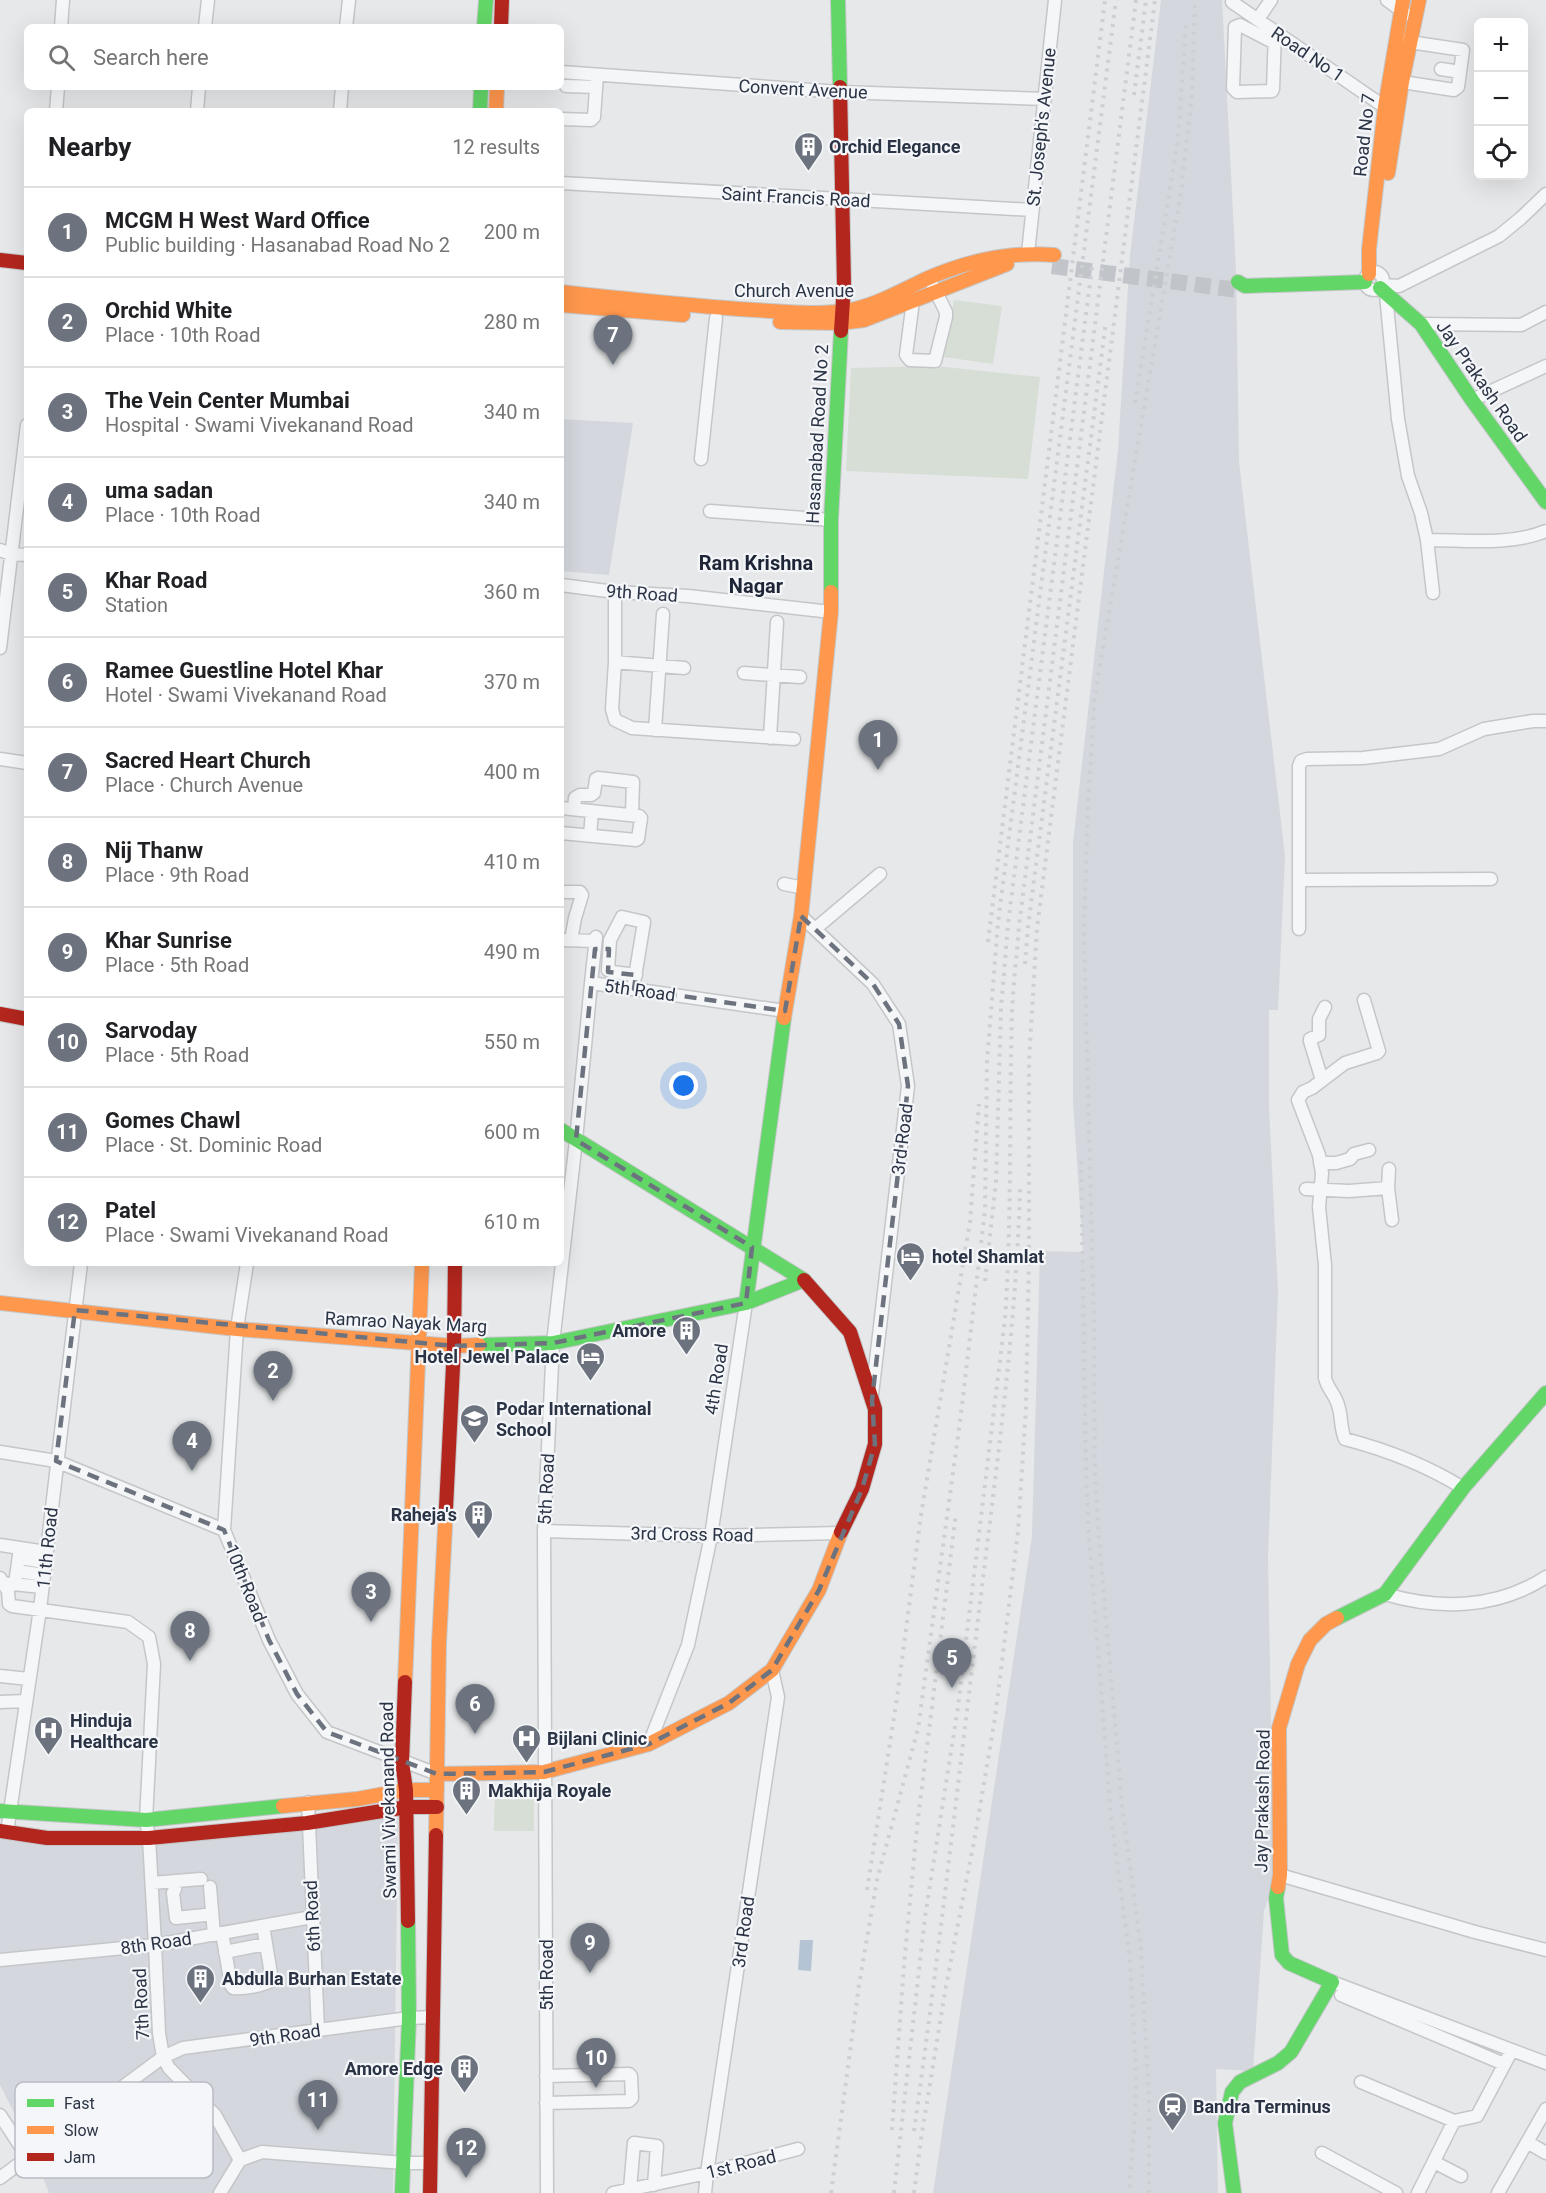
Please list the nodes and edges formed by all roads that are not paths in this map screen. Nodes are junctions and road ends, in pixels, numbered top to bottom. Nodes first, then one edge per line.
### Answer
1 (63, 0) edge
2 (207, 0) edge
3 (349, 0) edge
4 (486, 0) edge
5 (502, 0) edge
6 (838, 0) edge
7 (1055, 0) edge
8 (1271, 0) edge
9 (1387, 0) edge
10 (1419, 0) edge
11 (1402, 5) edge
12 (1258, 19) junction
13 (1415, 20) junction
14 (61, 24) edge
15 (205, 24) edge
16 (346, 24) edge
17 (484, 24) edge
18 (501, 24) edge
19 (1242, 26) junction
20 (1275, 38) junction
21 (1395, 39) junction
22 (1411, 42) junction
23 (1441, 69) dead end
24 (1460, 72) junction
25 (564, 73) edge
26 (597, 81) junction
27 (1395, 81) junction
28 (566, 86) dead end
29 (58, 90) edge
30 (199, 90) edge
31 (342, 90) edge
32 (481, 90) edge
33 (497, 90) edge
34 (840, 92) junction
35 (1045, 99) junction
36 (1384, 107) junction
37 (56, 108) edge
38 (197, 108) edge
39 (340, 108) edge
40 (480, 108) edge
41 (496, 108) edge
42 (1396, 115) junction
43 (564, 119) edge
44 (564, 183) edge
45 (1546, 194) edge
46 (842, 200) junction
47 (1032, 210) junction
48 (1028, 253) junction
49 (0, 260) edge
50 (24, 263) edge
51 (1377, 283) junction
52 (933, 285) junction
53 (1241, 286) tunnel mouth
54 (564, 292) edge
55 (913, 301) junction
56 (564, 305) edge
57 (1546, 312) edge
58 (841, 317) junction
59 (716, 318) junction
60 (1420, 324) junction
61 (1546, 366) edge
62 (1472, 400) junction
63 (24, 443) edge
64 (701, 459) dead end
65 (1546, 502) edge
66 (710, 511) dead end
67 (831, 520) junction
68 (1546, 531) edge
69 (1427, 540) junction
70 (6, 552) edge
71 (24, 555) edge
72 (564, 585) edge
73 (615, 592) junction
74 (1433, 593) dead end
75 (831, 612) junction
76 (663, 614) dead end
77 (777, 622) dead end
78 (0, 648) edge
79 (615, 662) junction
80 (660, 666) junction
81 (684, 668) dead end
82 (744, 673) dead end
83 (774, 675) junction
84 (800, 676) dead end
85 (1546, 721) edge
86 (655, 730) junction
87 (770, 738) junction
88 (794, 739) dead end
89 (0, 759) edge
90 (24, 763) edge
91 (567, 809) edge
92 (592, 811) junction
93 (632, 815) junction
94 (564, 832) edge
95 (590, 836) junction
96 (880, 874) dead end
97 (1491, 879) dead end
98 (1299, 880) junction
99 (784, 884) dead end
100 (804, 888) junction
101 (564, 892) edge
102 (801, 916) junction
103 (1299, 928) dead end
104 (815, 929) junction
105 (566, 940) edge
106 (595, 942) junction
107 (609, 949) junction
108 (636, 975) junction
109 (591, 983) junction
110 (633, 989) junction
111 (1364, 1000) dead end
112 (1325, 1007) dead end
113 (785, 1011) junction
114 (0, 1014) edge
115 (24, 1018) edge
116 (1322, 1080) junction
117 (564, 1132) edge
118 (576, 1140) junction
119 (1369, 1150) dead end
120 (1320, 1163) junction
121 (1389, 1169) dead end
122 (1388, 1188) junction
123 (1306, 1190) dead end
124 (1321, 1190) junction
125 (1392, 1220) dead end
126 (564, 1246) edge
127 (752, 1247) junction
128 (81, 1266) edge
129 (247, 1266) edge
130 (422, 1266) edge
131 (455, 1266) edge
132 (562, 1266) edge
133 (804, 1280) junction
134 (0, 1303) edge
135 (746, 1303) junction
136 (75, 1310) junction
137 (237, 1329) junction
138 (553, 1343) junction
139 (419, 1344) junction
140 (454, 1346) junction
141 (1546, 1393) edge
142 (872, 1400) junction
143 (0, 1452) edge
144 (56, 1461) junction
145 (1462, 1488) junction
146 (224, 1530) junction
147 (544, 1531) junction
148 (840, 1533) junction
149 (711, 1536) junction
150 (0, 1545) edge
151 (12, 1572) edge
152 (44, 1573) junction
153 (1546, 1576) edge
154 (1385, 1594) junction
155 (40, 1609) junction
156 (772, 1671) junction
157 (0, 1676) edge
158 (15, 1678) junction
159 (29, 1679) junction
160 (9, 1699) edge
161 (26, 1699) junction
162 (649, 1744) junction
163 (402, 1762) junction
164 (544, 1772) junction
165 (437, 1774) junction
166 (406, 1790) junction
167 (437, 1790) junction
168 (308, 1802) junction
169 (407, 1807) junction
170 (437, 1807) junction
171 (5, 1812) edge
172 (146, 1820) junction
173 (307, 1823) junction
174 (4, 1832) edge
175 (149, 1838) junction
176 (1280, 1875) junction
177 (177, 1889) junction
178 (152, 1893) junction
179 (207, 1912) junction
180 (184, 1917) junction
181 (312, 1917) junction
182 (262, 1926) junction
183 (213, 1935) junction
184 (186, 1940) junction
185 (266, 1944) junction
186 (155, 1945) junction
187 (1546, 1950) edge
188 (225, 1952) junction
189 (0, 1959) edge
190 (1332, 1982) junction
191 (1341, 1995) dead end
192 (433, 2017) junction
193 (410, 2018) junction
194 (318, 2030) junction
195 (1512, 2050) junction
196 (163, 2057) junction
197 (1546, 2063) edge
198 (1504, 2064) junction
199 (546, 2076) junction
200 (130, 2082) edge
201 (183, 2082) edge
202 (1361, 2082) dead end
203 (546, 2103) junction
204 (1546, 2109) edge
205 (213, 2113) edge
206 (0, 2115) edge
207 (1454, 2121) junction
208 (15, 2138) edge
209 (1527, 2142) junction
210 (798, 2149) dead end
211 (1322, 2153) dead end
212 (1546, 2153) edge
213 (240, 2160) junction
214 (1434, 2162) junction
215 (404, 2163) junction
216 (430, 2163) junction
217 (15, 2167) edge
218 (707, 2174) junction
219 (1461, 2176) dead end
220 (0, 2178) edge
221 (632, 2185) junction
222 (654, 2185) junction
223 (226, 2191) edge
224 (402, 2193) edge
225 (430, 2193) edge
226 (547, 2193) edge
227 (613, 2193) edge
228 (705, 2193) edge
229 (1234, 2193) edge
230 (1396, 2193) edge
231 (1418, 2193) edge
232 (1498, 2193) edge

1 - 14 street
2 - 15 street
3 - 16 street
4 - 17 street
5 - 18 street
6 - 34 street, Hasanabad Road No 2
7 - 35 street, St. Joseph's Avenue
8 - 12 street
9 - 11 street
10 - 13 street
11 - 13 street
11 - 21 street, Road No 7
12 - 19 street, Road No 1
12 - 20 street, Road No 1
13 - 22 street
19 - 20 street
19 - 20 street
20 - 36 street, Road No 1
21 - 22 street
21 - 27 street, Road No 7
22 - 24 street
22 - 27 street
23 - 24 street
24 - 27 street
25 - 26 street, Convent Avenue
26 - 28 street
26 - 34 street, Convent Avenue
26 - 43 street
27 - 36 street, Road No 7
27 - 42 street
29 - 37 street
30 - 38 street
31 - 39 street
32 - 40 street
33 - 41 street
34 - 35 street, Convent Avenue
34 - 46 street, Hasanabad Road No 2
35 - 47 street, St. Joseph's Avenue
36 - 42 street, Road No 1
36 - 51 street, Road No 7
42 - 51 street
44 - 46 street, Saint Francis Road
45 - 51 street
46 - 47 street, Saint Francis Road
46 - 58 street, Hasanabad Road No 2
47 - 48 street, St. Joseph's Avenue
48 - 52 street, Church Avenue
48 - 52 street, Church Avenue
49 - 50 street
51 - 53 street
51 - 60 street, Jay Prakash Road
51 - 69 street
52 - 55 street
52 - 55 street
52 - 58 street, Church Avenue
54 - 58 street, Church Avenue
55 - 58 street
56 - 59 street
57 - 60 street
58 - 59 street
58 - 67 street, Hasanabad Road No 2
59 - 64 street
60 - 62 street, Jay Prakash Road
61 - 62 street
62 - 65 street, Jay Prakash Road
63 - 70 street
66 - 67 street
67 - 75 street, Hasanabad Road No 2
68 - 69 street
69 - 74 street
70 - 71 street
70 - 78 street
72 - 73 street, 9th Road
73 - 75 street, 9th Road
73 - 79 street
75 - 100 street, Hasanabad Road No 2
76 - 80 street
77 - 83 street
79 - 80 street
79 - 86 street
80 - 81 street
80 - 86 street
82 - 83 street
83 - 84 street
83 - 87 street
85 - 98 street
86 - 87 street
87 - 88 street
89 - 90 street
91 - 92 street
91 - 93 street
92 - 93 street
92 - 95 street
93 - 95 street
94 - 95 street
96 - 104 street
97 - 98 street
98 - 103 street
99 - 100 street
100 - 102 street, Hasanabad Road No 2
101 - 105 street
102 - 104 street, 3rd Road
102 - 113 street, Hasanabad Road No 2
104 - 142 street, 3rd Road
105 - 106 street
106 - 107 street
106 - 109 street
107 - 108 street
107 - 108 street
108 - 110 street
109 - 110 street, 5th Road
109 - 118 street, 5th Road
110 - 113 street, 5th Road
111 - 116 street
112 - 116 street
113 - 127 street, 4th Road
114 - 115 street
116 - 120 street
117 - 118 street
118 - 126 street, 5th Road
118 - 127 street
119 - 120 street
120 - 124 street
121 - 122 street
122 - 124 street
122 - 125 street
123 - 124 street
124 - 145 street
127 - 133 street
127 - 135 street, 4th Road
128 - 136 street, 11th Road
129 - 137 street, 10th Road
130 - 139 street, Swami Vivekanand Road
131 - 140 street
132 - 138 street, 5th Road
133 - 135 street, Ramrao Nayak Marg
133 - 142 street
134 - 136 street, Ramrao Nayak Marg
135 - 138 street, Ramrao Nayak Marg
135 - 149 street, 4th Road
136 - 137 street, Ramrao Nayak Marg
136 - 144 street, 11th Road
137 - 139 street, Ramrao Nayak Marg
137 - 146 street, 10th Road
138 - 140 street, Ramrao Nayak Marg
138 - 147 street, 5th Road
139 - 140 street, Ramrao Nayak Marg
139 - 163 street, Swami Vivekanand Road
140 - 165 street
141 - 145 street, Jay Prakash Road
142 - 148 street
143 - 144 street
144 - 146 street
144 - 152 street, 11th Road
145 - 154 street, Jay Prakash Road
146 - 163 street, 10th Road
147 - 149 street, 3rd Cross Road
147 - 164 street, 5th Road
148 - 149 street, 3rd Cross Road
148 - 156 street
149 - 162 street, 4th Road
150 - 151 street
151 - 152 street
151 - 152 street
151 - 152 street
151 - 155 street
152 - 155 street, 11th Road
153 - 154 street
154 - 176 street, Jay Prakash Road
155 - 159 street, 11th Road
155 - 172 street
156 - 162 street
156 - 218 street, 3rd Road
157 - 158 street
158 - 159 street
158 - 160 street
159 - 161 street, 11th Road
160 - 161 street
161 - 171 street, 11th Road
162 - 164 street
163 - 165 street, 10th Road
163 - 166 street, Swami Vivekanand Road
164 - 165 street
164 - 199 street, 5th Road
165 - 167 street
166 - 167 street
166 - 168 street
166 - 169 street, Swami Vivekanand Road
167 - 170 street
168 - 172 street
168 - 173 street, 6th Road
169 - 170 street
169 - 173 street
169 - 193 street, Swami Vivekanand Road
170 - 192 street
171 - 172 street
171 - 174 street, 11th Road
172 - 175 street, 7th Road
173 - 175 street
173 - 181 street, 6th Road
174 - 175 street
175 - 178 street, 7th Road
176 - 187 street
176 - 190 street, Jay Prakash Road
177 - 178 street
177 - 178 street
177 - 179 street
177 - 180 street
178 - 186 street, 7th Road
179 - 180 street
179 - 183 street
180 - 184 street
181 - 182 street, 8th Road
181 - 194 street, 6th Road
182 - 183 street, 8th Road
182 - 185 street
183 - 184 street, 8th Road
183 - 188 street
184 - 186 street, 8th Road
185 - 188 street
185 - 188 street
186 - 189 street, 8th Road
186 - 196 street, 7th Road
190 - 195 street, Jay Prakash Road
190 - 229 street
191 - 198 street
192 - 193 street, 9th Road
192 - 216 street
193 - 194 street, 9th Road
193 - 215 street, Swami Vivekanand Road
194 - 196 street, 9th Road
195 - 197 street, Jay Prakash Road
195 - 198 street
196 - 200 street, 9th Road
196 - 201 street, 7th Road
198 - 207 street
199 - 203 street, 5th Road
199 - 203 street
202 - 207 street
203 - 226 street, 5th Road
204 - 209 street
205 - 213 street, 7th Road
206 - 208 street
207 - 214 street
209 - 212 street
209 - 232 street
210 - 218 street, 1st Road
211 - 230 street
213 - 215 street
213 - 223 street
214 - 219 street
214 - 231 street
215 - 216 street
215 - 224 street, Swami Vivekanand Road
216 - 225 street
217 - 220 street, 9th Road
218 - 222 street, 1st Road
218 - 228 street, 3rd Road
221 - 222 street, 1st Road
221 - 222 street
221 - 227 street, 1st Road

